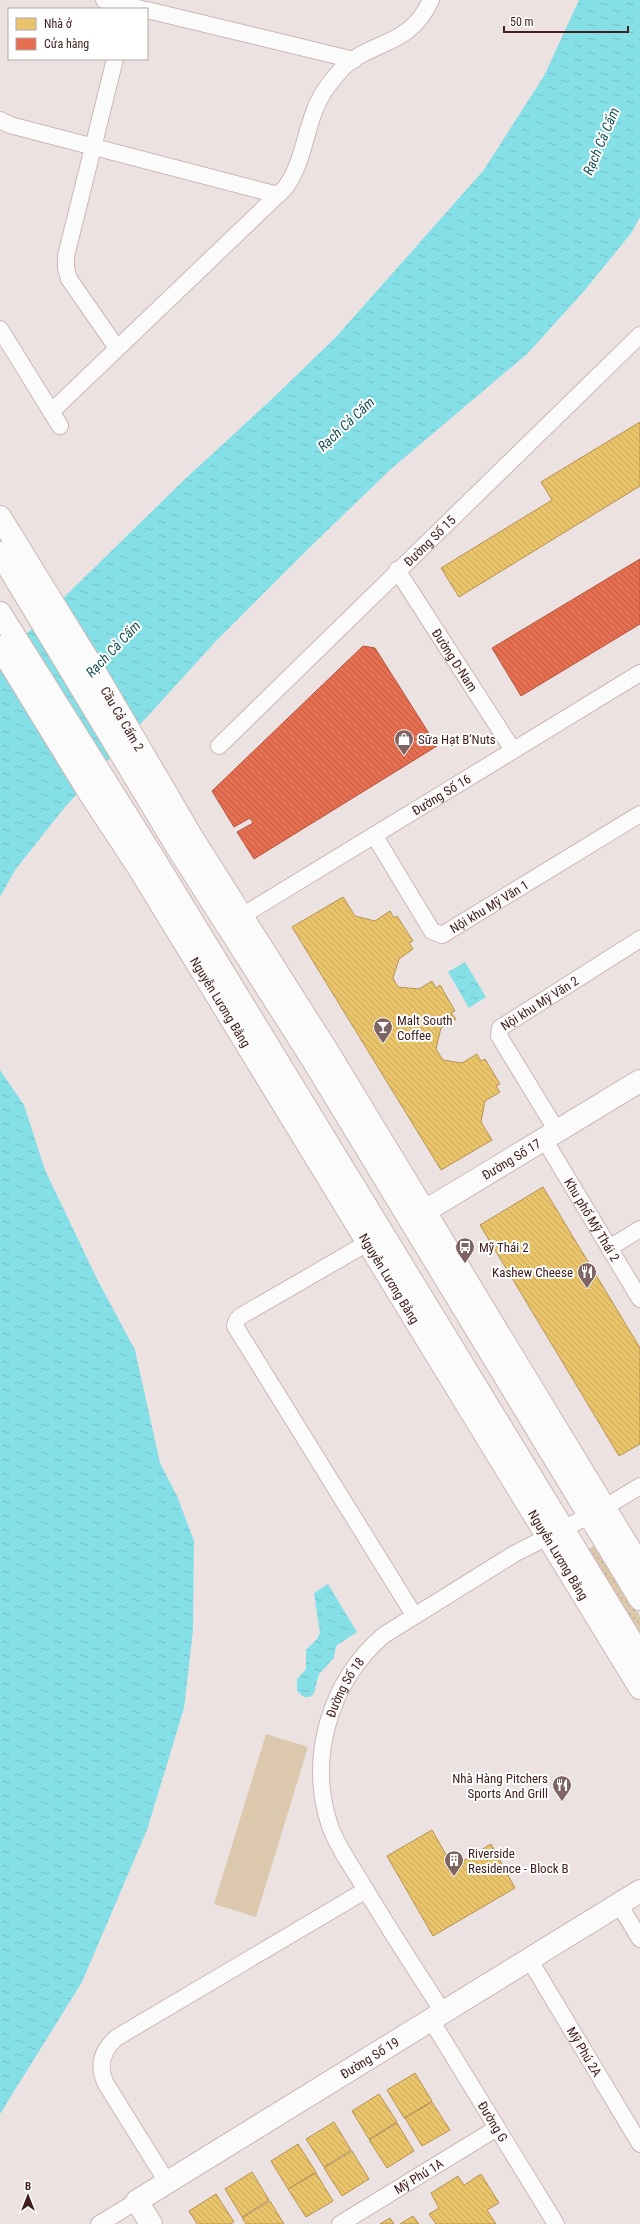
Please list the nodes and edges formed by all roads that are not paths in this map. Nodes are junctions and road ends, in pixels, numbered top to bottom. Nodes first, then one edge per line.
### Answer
1 (104, 0) edge
2 (431, 0) edge
3 (132, 6) edge
4 (148, 10) edge
5 (115, 60) edge
6 (354, 60) junction
7 (0, 120) edge
8 (93, 147) junction
9 (278, 195) junction
10 (0, 329) edge
11 (640, 335) edge
12 (117, 348) junction
13 (51, 412) junction
14 (60, 426) dead end
15 (0, 517) edge
16 (0, 553) edge
17 (397, 570) junction
18 (0, 613) edge
19 (0, 647) edge
20 (640, 673) edge
21 (219, 746) dead end
22 (513, 750) junction
23 (640, 814) edge
24 (374, 835) junction
25 (185, 843) junction
26 (148, 865) junction
27 (234, 921) junction
28 (640, 939) edge
29 (640, 1081) edge
30 (551, 1135) junction
31 (417, 1216) junction
32 (640, 1229) edge
33 (375, 1238) junction
34 (609, 1248) junction
35 (640, 1299) edge
36 (640, 1486) edge
37 (596, 1512) junction
38 (555, 1533) junction
39 (640, 1566) edge
40 (640, 1599) edge
41 (414, 1615) junction
42 (640, 1655) edge
43 (640, 1688) edge
44 (366, 1890) junction
45 (640, 1891) edge
46 (619, 1904) junction
47 (640, 1939) edge
48 (529, 1959) junction
49 (437, 2016) junction
50 (497, 2128) junction
51 (640, 2144) edge
52 (167, 2182) junction
53 (137, 2201) junction
54 (548, 2221) edge
55 (99, 2224) edge
56 (150, 2224) edge
57 (340, 2224) edge

1 - 3 street
2 - 6 street
4 - 6 street
5 - 8 street
6 - 9 street
7 - 8 street
8 - 9 street
8 - 12 street
9 - 12 street
10 - 13 street
11 - 17 street, Đường Số 15
12 - 13 street
13 - 14 street
15 - 25 main road, Cầu Cả Cấm 2
16 - 25 main road, Cầu Cả Cấm 2
17 - 21 street, Đường Số 15
17 - 22 street, Đường D-Nam
18 - 26 main road
19 - 26 main road
20 - 22 street, Đường Số 16
22 - 24 street, Đường Số 16
23 - 24 street, Nội khu Mỹ Văn 1
24 - 27 street, Đường Số 16
25 - 27 main road
26 - 33 main road, Nguyễn Lương Bằng
27 - 31 main road
28 - 30 street, Nội khu Mỹ Văn 2
29 - 30 main road, Đường Số 17
30 - 31 main road, Đường Số 17
30 - 34 street, Khu phố Mỹ Thái 2
31 - 33 main road, Đường Số 17
31 - 37 main road
32 - 34 street
33 - 38 main road, Nguyễn Lương Bằng
33 - 41 street
34 - 35 street, Khu phố Mỹ Thái 2
36 - 37 street, Đường Số 18
37 - 38 street, Đường Số 18
37 - 39 main road
37 - 40 main road
38 - 41 street, Đường Số 18
38 - 42 main road, Nguyễn Lương Bằng
38 - 43 main road, Nguyễn Lương Bằng
41 - 44 street, Đường Số 18
44 - 49 street, Đường Số 18
44 - 52 street
45 - 46 main road, Đường Số 19
46 - 47 street
46 - 48 main road, Đường Số 19
48 - 49 main road, Đường Số 19
48 - 51 street, Mỹ Phú 2A
49 - 50 street, Đường G
49 - 52 main road, Đường Số 19
50 - 54 street, Đường G
50 - 57 street, Mỹ Phú 1A
52 - 53 main road, Đường Số 19
53 - 55 street, Đường Số 19
53 - 56 main road

